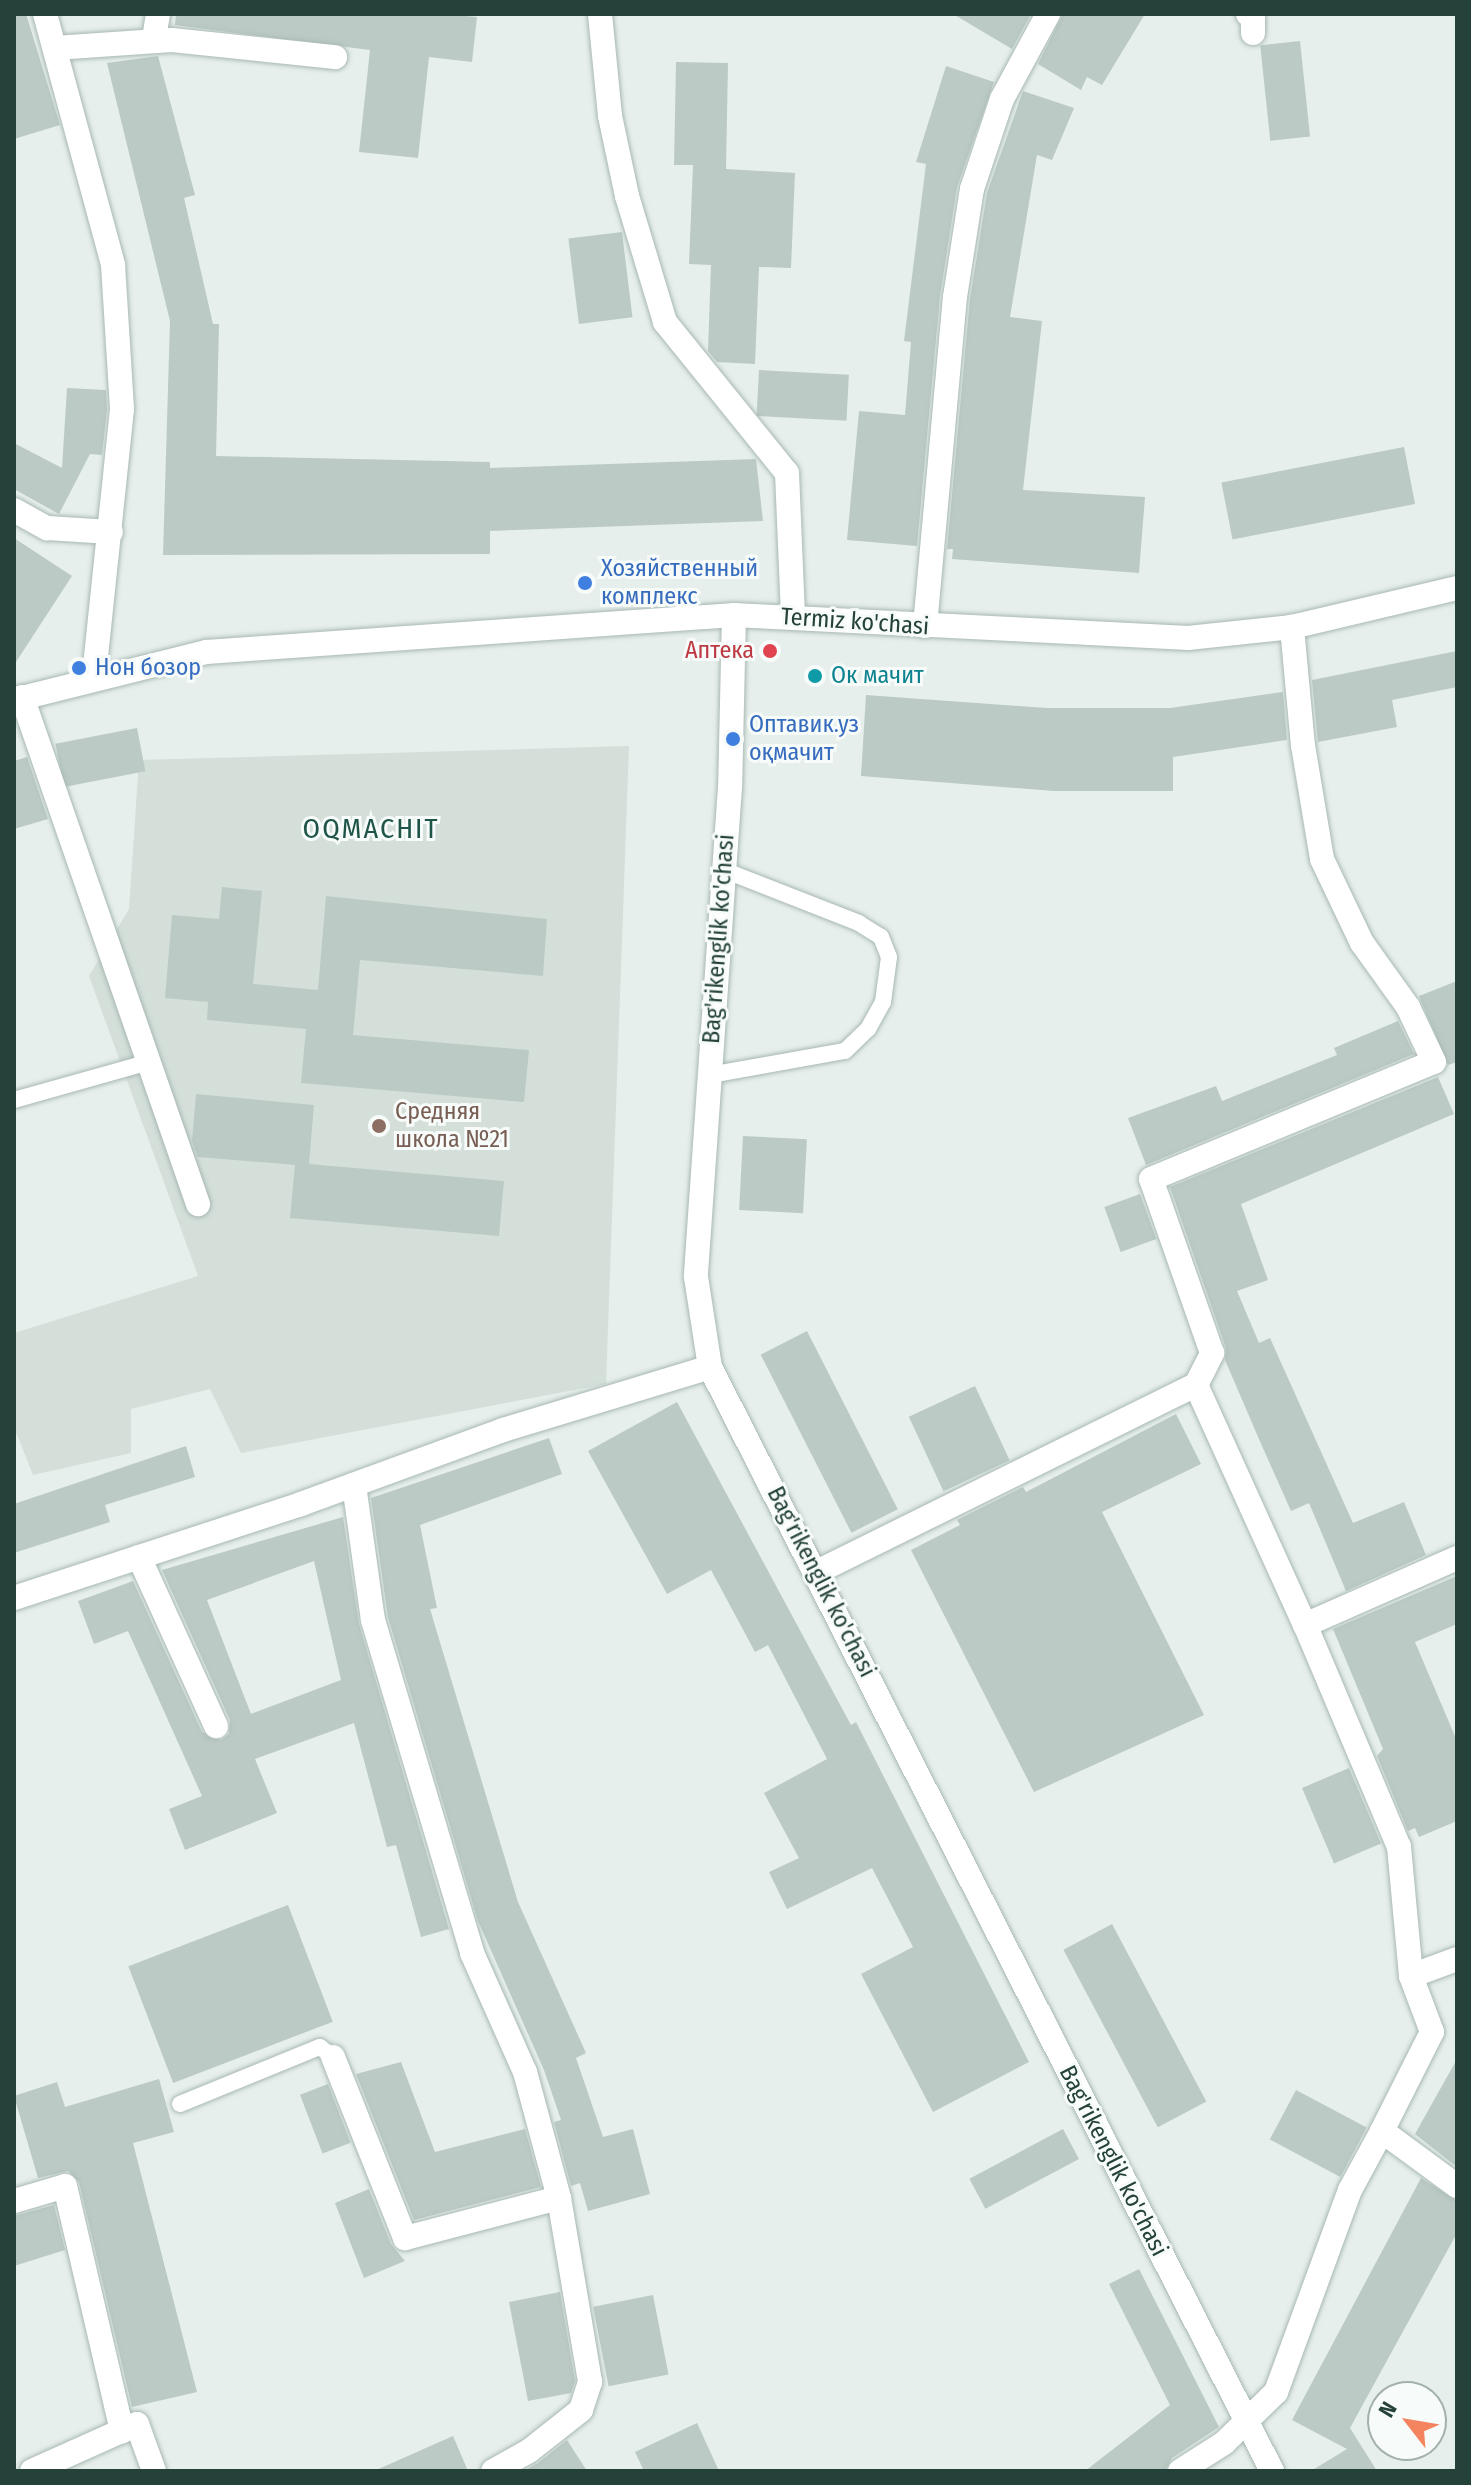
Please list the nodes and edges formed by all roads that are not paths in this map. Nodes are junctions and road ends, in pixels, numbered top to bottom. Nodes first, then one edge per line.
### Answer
1 (45, 14) edge
2 (158, 14) edge
3 (600, 14) edge
4 (1048, 14) edge
5 (154, 39) junction
6 (55, 48) junction
7 (335, 57) dead end
8 (14, 510) edge
9 (111, 532) junction
10 (1457, 588) edge
11 (734, 615) junction
12 (793, 617) junction
13 (925, 626) junction
14 (1292, 627) junction
15 (94, 676) junction
16 (18, 698) edge
17 (724, 870) junction
18 (149, 1062) junction
19 (710, 1075) junction
20 (14, 1100) edge
21 (198, 1204) dead end
22 (710, 1367) junction
23 (1196, 1385) junction
24 (354, 1485) junction
25 (139, 1557) junction
26 (1457, 1558) edge
27 (817, 1572) junction
28 (14, 1598) edge
29 (1305, 1625) junction
30 (216, 1726) dead end
31 (1457, 1959) edge
32 (1411, 1976) junction
33 (333, 2057) joint
34 (180, 2104) dead end
35 (1382, 2131) junction
36 (1457, 2186) edge
37 (559, 2198) junction
38 (14, 2201) edge
39 (1245, 2423) junction
40 (122, 2431) junction
41 (32, 2471) edge
42 (154, 2471) edge
43 (493, 2471) edge
44 (1180, 2471) edge
45 (1272, 2471) edge

1 - 6 street
2 - 5 street
3 - 12 street
4 - 13 street
5 - 6 street
5 - 7 street
6 - 9 street
8 - 9 street
9 - 15 street
10 - 14 street, Termiz ko'chasi
11 - 12 street, Termiz ko'chasi
11 - 15 street, Termiz ko'chasi
11 - 17 street, Bag'rikenglik ko'chasi
12 - 13 street, Termiz ko'chasi
13 - 14 street, Termiz ko'chasi
14 - 23 street
15 - 16 street, Termiz ko'chasi
16 - 18 street
17 - 19 street, Bag'rikenglik ko'chasi
17 - 19 lane
18 - 20 lane
18 - 21 street
19 - 22 street, Bag'rikenglik ko'chasi
22 - 24 street
22 - 27 street, Bag'rikenglik ko'chasi
23 - 27 street
23 - 29 street
24 - 25 street
24 - 37 street
25 - 28 street
25 - 30 street
26 - 29 street
27 - 39 street, Bag'rikenglik ko'chasi
29 - 32 street
31 - 32 street
32 - 35 street
33 - 34 lane
33 - 37 street
35 - 36 street
35 - 39 street
37 - 43 street
38 - 40 street
39 - 44 street
39 - 45 street, Bag'rikenglik ko'chasi
40 - 41 street
40 - 42 street

